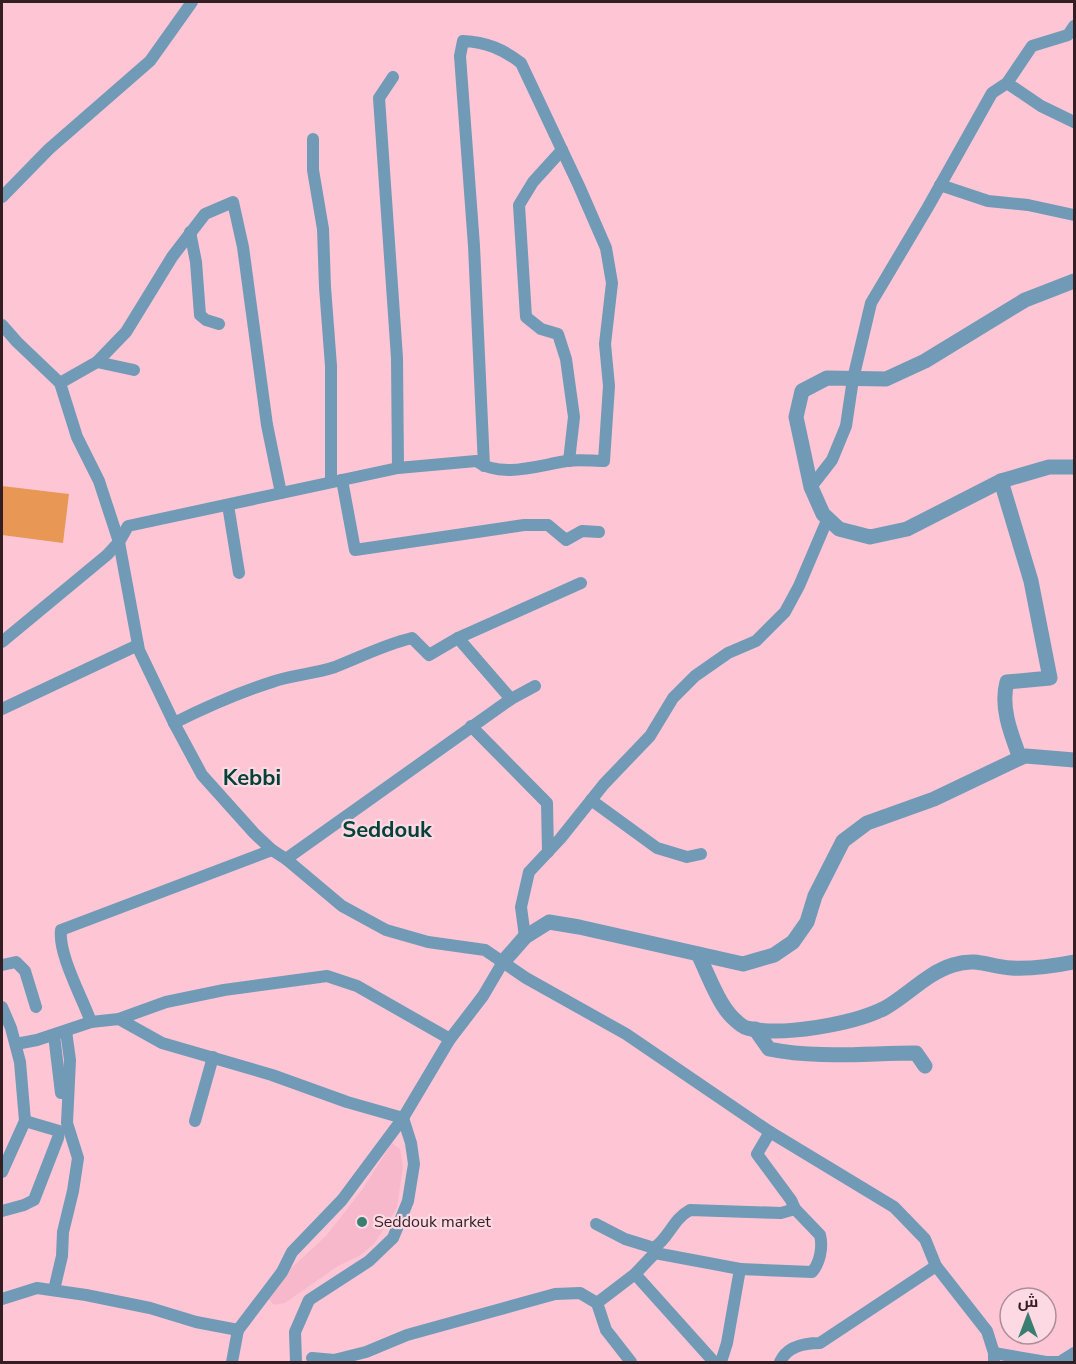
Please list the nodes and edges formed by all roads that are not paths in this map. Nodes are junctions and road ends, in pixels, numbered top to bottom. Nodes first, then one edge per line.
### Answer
1 (192, 2) edge
2 (1074, 26) edge
3 (393, 77) dead end
4 (1007, 83) junction
5 (1074, 122) edge
6 (313, 139) dead end
7 (562, 150) junction
8 (940, 186) junction
9 (2, 197) edge
10 (1074, 215) edge
11 (190, 232) junction
12 (1074, 281) edge
13 (219, 324) dead end
14 (2, 325) edge
15 (97, 362) junction
16 (134, 370) dead end
17 (853, 379) junction
18 (60, 383) junction
19 (569, 460) junction
20 (484, 466) junction
21 (1074, 467) edge
22 (398, 468) junction
23 (337, 481) junction
24 (1001, 481) junction
25 (811, 487) junction
26 (281, 493) junction
27 (228, 505) junction
28 (828, 518) junction
29 (599, 532) dead end
30 (118, 542) junction
31 (239, 573) dead end
32 (581, 583) dead end
33 (458, 638) junction
34 (2, 642) edge
35 (138, 645) junction
36 (535, 686) dead end
37 (511, 699) junction
38 (2, 709) edge
39 (174, 723) junction
40 (471, 726) junction
41 (1020, 758) junction
42 (1074, 760) edge
43 (591, 800) junction
44 (272, 850) junction
45 (548, 852) junction
46 (701, 854) dead end
47 (286, 860) junction
48 (525, 937) junction
49 (698, 954) junction
50 (503, 962) junction
51 (1074, 962) edge
52 (2, 965) edge
53 (2, 1007) edge
54 (36, 1007) dead end
55 (119, 1019) junction
56 (90, 1022) junction
57 (755, 1029) junction
58 (60, 1033) junction
59 (450, 1039) junction
60 (16, 1044) junction
61 (213, 1058) junction
62 (925, 1066) dead end
63 (402, 1118) junction
64 (25, 1121) junction
65 (195, 1121) dead end
66 (58, 1131) junction
67 (770, 1132) junction
68 (2, 1172) edge
69 (795, 1209) junction
70 (2, 1210) edge
71 (596, 1224) dead end
72 (654, 1250) junction
73 (936, 1266) junction
74 (740, 1269) junction
75 (635, 1274) junction
76 (54, 1290) junction
77 (2, 1299) edge
78 (597, 1303) junction
79 (238, 1330) junction
80 (295, 1332) junction
81 (1074, 1355) edge
82 (994, 1358) edge
83 (313, 1360) edge
84 (232, 1362) edge
85 (296, 1362) edge
86 (631, 1362) edge
87 (714, 1362) edge
88 (721, 1362) edge
89 (780, 1362) edge
90 (1071, 1362) edge

1 - 9 street
2 - 4 street
3 - 22 street
4 - 5 street
4 - 8 street
6 - 23 street
7 - 19 street
7 - 19 street
7 - 20 street
8 - 10 street
8 - 17 street
11 - 13 street
11 - 15 street
11 - 26 street
12 - 17 street
14 - 18 street
15 - 16 street
15 - 18 street
17 - 25 street
17 - 25 street
18 - 30 street
19 - 20 street
20 - 22 street
21 - 24 street
22 - 23 street
23 - 26 street
23 - 29 street
24 - 28 street
24 - 41 street
25 - 28 street
26 - 27 street
27 - 30 street
27 - 31 street
28 - 43 street
30 - 34 street
30 - 35 street
32 - 33 street
33 - 37 street
33 - 39 street
35 - 38 street
35 - 39 street
36 - 37 street
37 - 40 street
39 - 44 street
40 - 45 street
40 - 47 street
41 - 42 street
41 - 49 street
43 - 45 street
43 - 46 street
44 - 47 street
44 - 56 street
45 - 48 street
47 - 50 street
48 - 49 street
48 - 50 street
49 - 57 street
50 - 59 street
50 - 67 street
51 - 57 street
52 - 54 street
53 - 60 street
55 - 56 street
55 - 59 street
55 - 61 street
56 - 58 street
57 - 62 street
58 - 60 street
58 - 66 street
58 - 76 street
59 - 63 street
60 - 64 street
61 - 63 street
61 - 65 street
63 - 79 street
63 - 80 street
64 - 66 street
64 - 68 street
66 - 70 street
67 - 69 street
67 - 73 street
69 - 72 street
69 - 74 street
71 - 72 street
72 - 74 street
72 - 75 street
73 - 82 street
73 - 89 street
74 - 88 street
75 - 78 street
75 - 87 street
76 - 77 street
76 - 79 street
78 - 83 street
78 - 86 street
79 - 84 street
80 - 83 street
80 - 85 street
81 - 82 street
81 - 90 street

